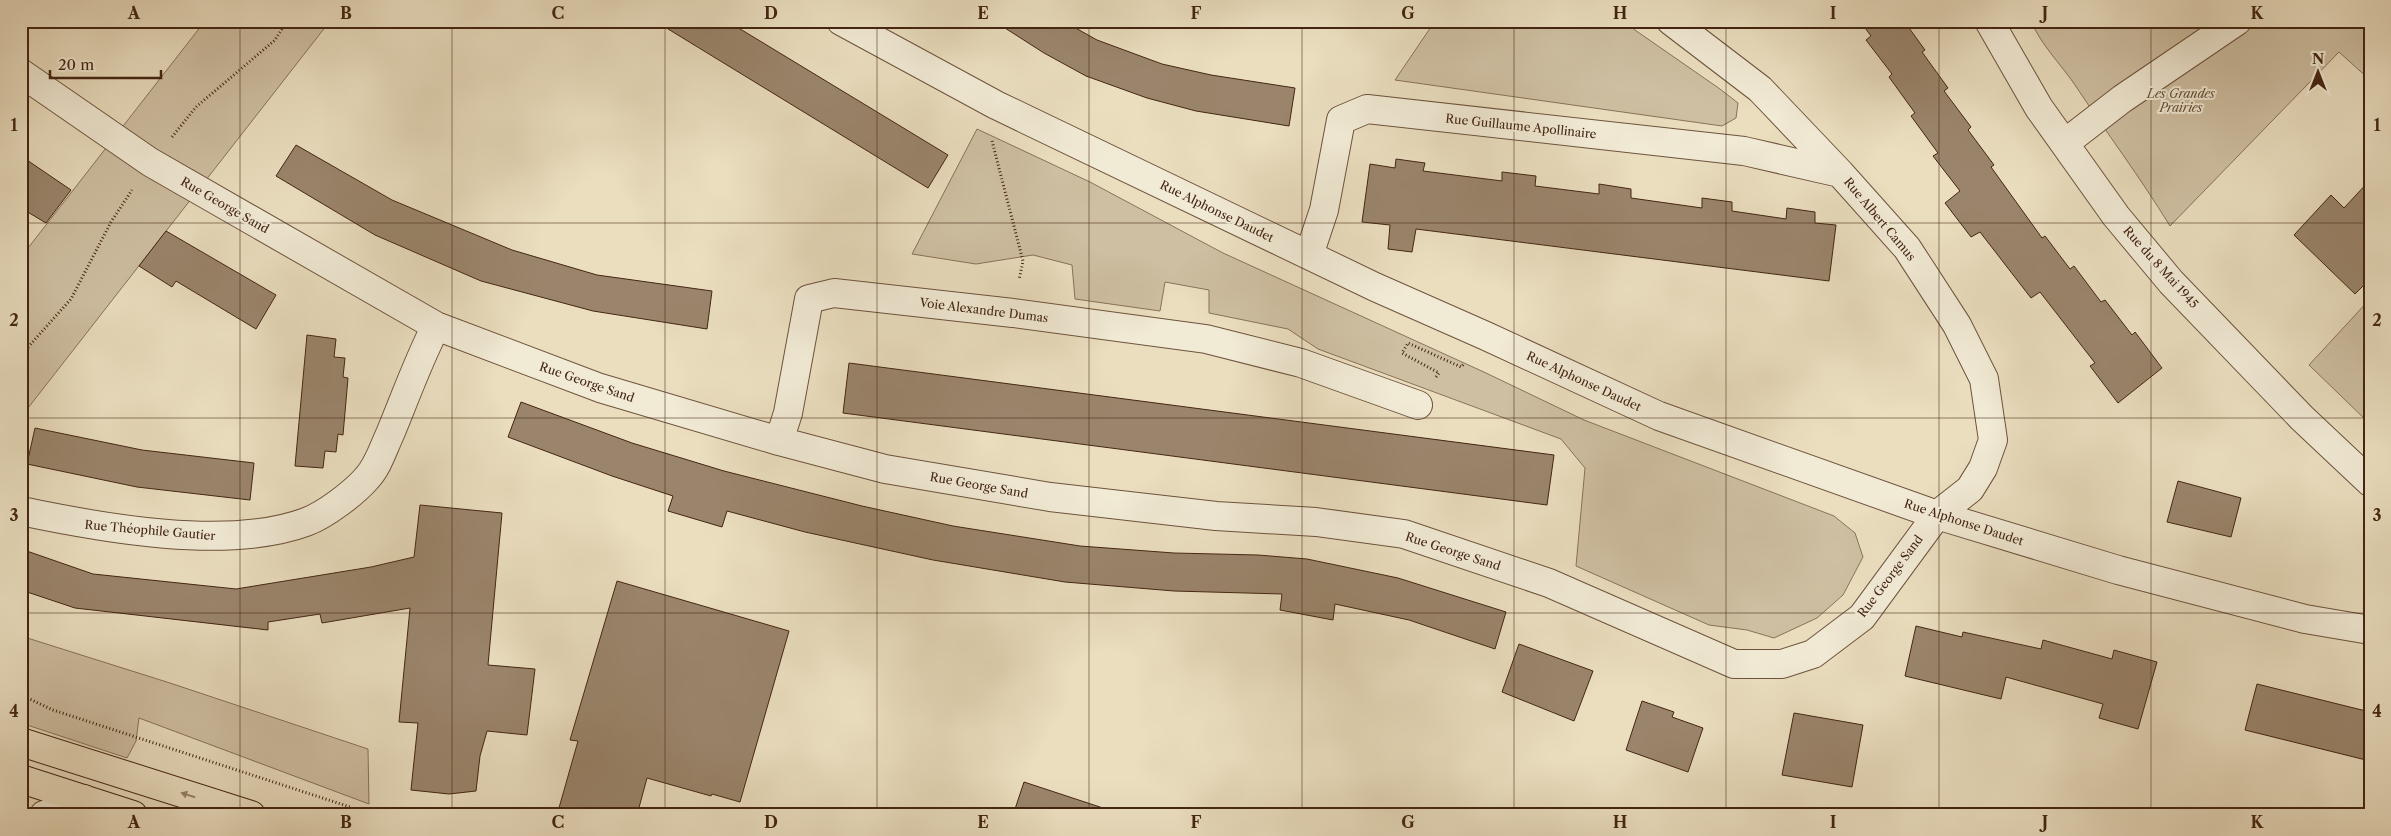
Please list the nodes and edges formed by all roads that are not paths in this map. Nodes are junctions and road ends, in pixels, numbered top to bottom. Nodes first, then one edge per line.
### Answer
1 (841, 21) edge
2 (1671, 21) edge
3 (1989, 21) edge
4 (2237, 21) edge
5 (21, 73) edge
6 (2065, 143) junction
7 (1840, 172) junction
8 (1309, 255) junction
9 (436, 326) junction
10 (1418, 405) dead end
11 (780, 441) junction
12 (2370, 482) edge
13 (21, 511) edge
14 (1937, 515) junction
15 (2370, 630) edge
16 (21, 742) edge
17 (21, 779) edge
18 (84, 799) junction
19 (44, 815) edge
20 (133, 815) edge
21 (251, 815) edge

1 - 8 street, Rue Alphonse Daudet
2 - 7 street, Rue Albert Camus
3 - 6 street, Rue du 8 Mai 1945
4 - 6 street
5 - 9 street, Rue George Sand
6 - 12 street, Rue du 8 Mai 1945
7 - 8 street, Rue Guillaume Apollinaire
7 - 14 street, Rue Albert Camus
8 - 14 street, Rue Alphonse Daudet
9 - 11 street, Rue George Sand
9 - 13 street, Rue Théophile Gautier
10 - 11 street, Voie Alexandre Dumas
11 - 14 street, Rue George Sand
14 - 15 street, Rue Alphonse Daudet
21 -> 16 main road
17 - 18 main road
18 - 19 street
18 - 20 main road

